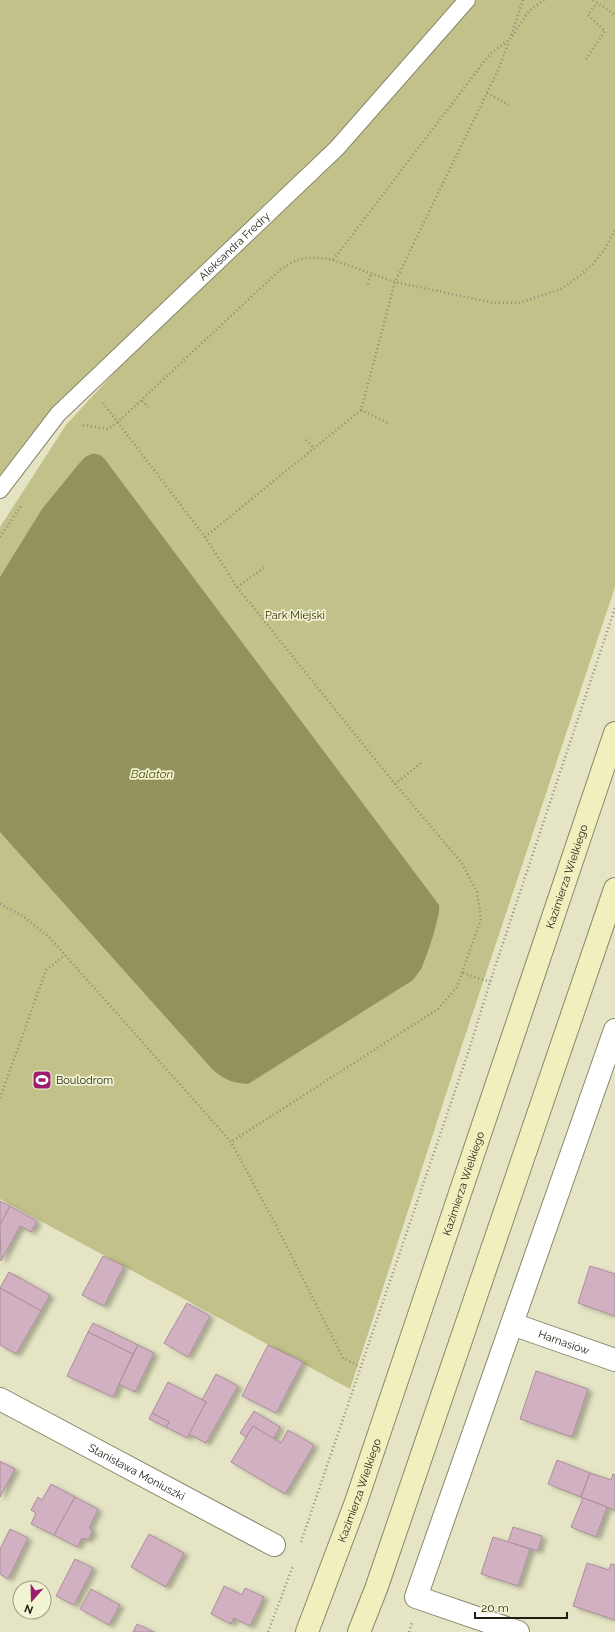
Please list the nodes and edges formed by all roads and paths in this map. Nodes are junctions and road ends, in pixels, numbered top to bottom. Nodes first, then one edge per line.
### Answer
1 (467, 0) edge
2 (523, 0) edge
3 (544, 0) edge
4 (593, 0) edge
5 (597, 3) junction
6 (615, 15) edge
7 (510, 40) junction
8 (586, 59) dead end
9 (487, 93) junction
10 (509, 105) dead end
11 (615, 230) edge
12 (333, 260) junction
13 (371, 274) junction
14 (395, 282) junction
15 (368, 284) dead end
16 (89, 384) junction
17 (142, 400) junction
18 (148, 406) dead end
19 (361, 410) junction
20 (118, 422) junction
21 (390, 424) dead end
22 (78, 428) dead end
23 (306, 440) dead end
24 (314, 448) junction
25 (0, 490) edge
26 (25, 499) dead end
27 (0, 537) edge
28 (205, 538) junction
29 (264, 568) dead end
30 (237, 587) junction
31 (615, 608) edge
32 (615, 733) edge
33 (421, 764) dead end
34 (395, 784) junction
35 (615, 889) edge
36 (0, 904) edge
37 (65, 955) junction
38 (463, 973) junction
39 (490, 982) junction
40 (615, 1030) edge
41 (610, 1058) edge
42 (0, 1098) edge
43 (231, 1142) junction
44 (512, 1324) junction
45 (615, 1360) edge
46 (360, 1367) junction
47 (0, 1399) edge
48 (297, 1531) dead end
49 (304, 1533) junction
50 (274, 1545) dead end
51 (300, 1546) dead end
52 (295, 1560) dead end
53 (268, 1632) edge
54 (307, 1632) edge
55 (359, 1632) edge
56 (518, 1632) edge

1 - 16 lane, Aleksandra Fredry
2 - 7 path
3 - 7 path
4 - 5 path
5 - 6 path
5 - 8 path
7 - 9 path
7 - 12 path
9 - 10 path
9 - 14 path
11 - 14 path
12 - 13 path
12 - 17 path
13 - 14 path
13 - 15 path
14 - 19 path
16 - 20 path
16 - 25 lane, Aleksandra Fredry
17 - 18 path
17 - 20 path
19 - 21 path
19 - 24 path
20 - 22 path
20 - 28 path
23 - 24 path
24 - 28 path
26 - 27 path
28 - 30 path
29 - 30 path
30 - 34 path
31 - 39 path
32 - 54 main road, Kazimierza Wielkiego
33 - 34 path
34 - 38 path
35 - 55 main road
36 - 37 path
37 - 42 path
37 - 43 path
38 - 39 path
38 - 43 path
39 - 46 path
40 - 41 street
41 - 44 street
43 - 46 path
44 - 45 street, Harnasiów
44 - 56 street
46 - 49 path
47 - 50 street, Stanisława Moniuszki
48 - 49 path
49 - 51 path
52 - 53 path

